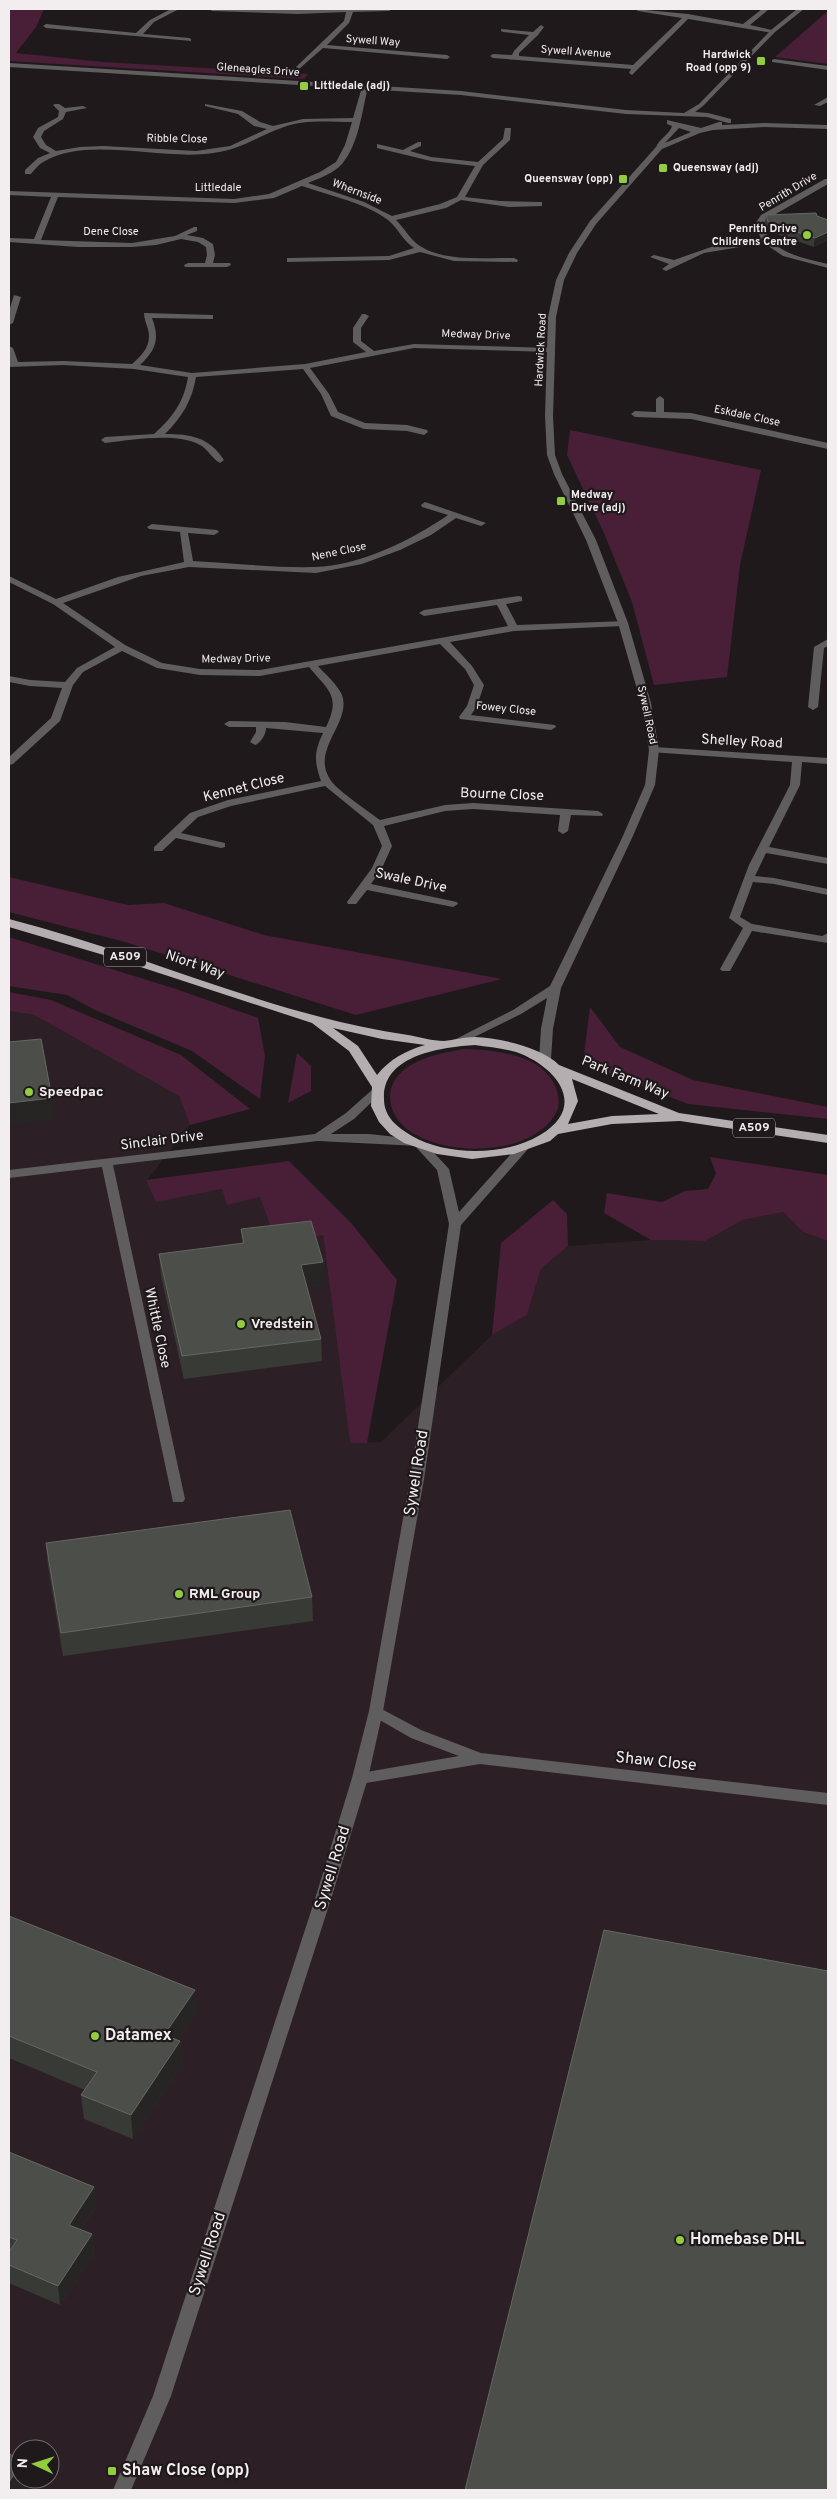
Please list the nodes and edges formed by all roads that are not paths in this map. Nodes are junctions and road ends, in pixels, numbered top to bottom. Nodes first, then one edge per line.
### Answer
1 (176, 9) edge
2 (212, 9) edge
3 (389, 9) edge
4 (638, 9) edge
5 (766, 9) edge
6 (801, 9) edge
7 (298, 10) edge
8 (349, 11) junction
9 (688, 16) junction
10 (71, 22) dead end
11 (46, 26) dead end
12 (745, 26) junction
13 (541, 27) dead end
14 (64, 28) junction
15 (503, 30) dead end
16 (773, 30) junction
17 (536, 34) junction
18 (138, 35) junction
19 (190, 40) dead end
20 (320, 46) junction
21 (434, 46) dead end
22 (425, 55) junction
23 (493, 56) dead end
24 (447, 57) dead end
25 (515, 57) junction
26 (774, 61) dead end
27 (9, 65) edge
28 (299, 67) dead end
29 (635, 67) junction
30 (828, 68) edge
31 (632, 74) dead end
32 (365, 87) junction
33 (710, 94) junction
34 (828, 99) edge
35 (207, 105) dead end
36 (818, 105) dead end
37 (83, 108) dead end
38 (220, 108) junction
39 (626, 112) junction
40 (206, 114) dead end
41 (685, 114) junction
42 (716, 118) junction
43 (356, 120) junction
44 (674, 124) junction
45 (765, 126) junction
46 (828, 127) edge
47 (272, 128) junction
48 (714, 128) junction
49 (508, 130) dead end
50 (701, 130) junction
51 (418, 144) dead end
52 (380, 146) dead end
53 (660, 148) junction
54 (404, 152) junction
55 (57, 154) junction
56 (480, 164) junction
57 (28, 172) dead end
58 (828, 181) edge
59 (302, 183) junction
60 (9, 194) edge
61 (56, 195) junction
62 (460, 198) junction
63 (539, 204) dead end
64 (391, 219) junction
65 (194, 229) dead end
66 (184, 237) junction
67 (9, 240) edge
68 (37, 241) junction
69 (766, 241) junction
70 (314, 249) dead end
71 (420, 249) junction
72 (494, 249) dead end
73 (654, 256) dead end
74 (315, 258) junction
75 (492, 259) junction
76 (290, 260) dead end
77 (514, 260) dead end
78 (676, 262) junction
79 (188, 265) dead end
80 (208, 265) junction
81 (227, 265) dead end
82 (828, 266) edge
83 (666, 269) dead end
84 (16, 297) dead end
85 (11, 307) edge
86 (365, 316) dead end
87 (210, 317) dead end
88 (9, 323) edge
89 (9, 348) edge
90 (551, 350) junction
91 (371, 352) junction
92 (11, 364) edge
93 (305, 366) junction
94 (134, 367) junction
95 (192, 375) junction
96 (660, 399) dead end
97 (636, 414) dead end
98 (660, 414) junction
99 (424, 432) dead end
100 (157, 436) junction
101 (549, 438) joint
102 (105, 440) dead end
103 (828, 446) edge
104 (220, 460) dead end
105 (425, 506) dead end
106 (454, 515) junction
107 (480, 523) dead end
108 (152, 528) dead end
109 (185, 530) junction
110 (214, 532) dead end
111 (189, 564) junction
112 (9, 579) edge
113 (519, 599) dead end
114 (56, 602) junction
115 (500, 602) junction
116 (424, 613) dead end
117 (623, 623) junction
118 (514, 628) junction
119 (442, 640) junction
120 (828, 642) edge
121 (122, 647) junction
122 (312, 665) junction
123 (9, 679) edge
124 (68, 685) junction
125 (813, 707) dead end
126 (229, 724) dead end
127 (261, 725) junction
128 (551, 727) dead end
129 (330, 731) junction
130 (255, 742) dead end
131 (654, 750) junction
132 (797, 759) junction
133 (828, 761) edge
134 (9, 762) edge
135 (328, 783) junction
136 (566, 812) junction
137 (598, 814) dead end
138 (378, 824) junction
139 (563, 831) dead end
140 (174, 834) junction
141 (221, 844) dead end
142 (158, 849) dead end
143 (763, 849) junction
144 (828, 861) edge
145 (750, 879) junction
146 (364, 886) junction
147 (828, 892) edge
148 (352, 902) dead end
149 (453, 904) dead end
150 (9, 924) edge
151 (749, 927) junction
152 (828, 936) edge
153 (726, 969) dead end
154 (555, 988) junction
155 (314, 1020) junction
156 (450, 1043) junction
157 (545, 1059) junction
158 (558, 1069) junction
159 (377, 1089) junction
160 (680, 1117) junction
161 (556, 1130) junction
162 (318, 1137) junction
163 (828, 1139) edge
164 (418, 1144) junction
165 (522, 1149) junction
166 (107, 1163) junction
167 (9, 1174) edge
168 (455, 1224) junction
169 (178, 1499) dead end
170 (376, 1710) junction
171 (479, 1758) junction
172 (360, 1778) junction
173 (828, 1799) edge
174 (122, 2490) edge

1 - 18 street
2 - 7 street
3 - 8 street
4 - 9 street
5 - 12 street
6 - 16 street
7 - 8 street
8 - 20 street, Sywell Way
9 - 12 street
9 - 29 street
10 - 14 street
11 - 14 street
12 - 16 street
13 - 17 street, Sywell Avenue
14 - 18 street
15 - 17 street, Sywell Avenue
16 - 33 street
17 - 25 street, Sywell Avenue
18 - 19 street
20 - 22 street, Sywell Way
20 - 28 street, Sywell Way
21 - 22 street
22 - 24 street, Sywell Way
23 - 25 street, Sywell Avenue
25 - 29 street, Sywell Avenue
26 - 30 street
27 - 32 street, Gleneagles Drive
29 - 31 street
32 - 39 street, Gleneagles Drive
32 - 43 street, Littledale
33 - 41 street
33 - 42 street
34 - 36 street
35 - 38 street
37 - 55 street
38 - 40 street
38 - 47 street
39 - 41 street, Gleneagles Drive
39 - 44 street, Gleneagles Drive
41 - 42 street, Gleneagles Drive
41 - 44 street, Hardwick Road
42 - 45 street, Gleneagles Drive
42 - 48 street
43 - 47 street, Ribble Close
43 - 59 street, Littledale
44 - 50 street, Gleneagles Drive
44 - 53 street, Hardwick Road
45 - 46 street
45 - 48 street
47 - 55 street, Ribble Close
48 - 50 street
49 - 56 street
50 - 53 street, Hardwick Road
51 - 54 street
52 - 54 street
53 - 90 street, Hardwick Road
54 - 56 street
55 - 57 street, Ribble Close
56 - 62 street
58 - 69 street, Penrith Drive
59 - 61 street, Littledale
59 - 64 street, Whernside
60 - 61 street, Littledale
61 - 68 street
62 - 63 street
62 - 64 street
64 - 71 street, Whernside
65 - 66 street
66 - 68 street, Dene Close
66 - 80 street, Dene Close
67 - 68 street, Dene Close
69 - 78 street
69 - 82 street
70 - 74 street
71 - 74 street, Whernside
71 - 75 street, Whernside
72 - 75 street
73 - 78 street
74 - 76 street, Whernside
75 - 77 street, Whernside
78 - 83 street
79 - 80 street
80 - 81 street
84 - 85 street
85 - 88 street
86 - 91 street
87 - 94 street
89 - 92 street
90 - 91 street, Medway Drive
90 - 101 street, Hardwick Road
91 - 93 street, Medway Drive
92 - 94 street, Medway Drive
93 - 95 street, Medway Drive
93 - 99 street
94 - 95 street, Medway Drive
95 - 100 street
96 - 98 street
97 - 98 street, Eskdale Close
98 - 103 street, Eskdale Close
100 - 102 street
100 - 104 street
101 - 117 street, Sywell Road
105 - 106 street
106 - 107 street
106 - 111 street, Nene Close
108 - 109 street
109 - 110 street
109 - 111 street
111 - 114 street, Nene Close
112 - 114 street, Medway Drive
113 - 115 street
114 - 121 street, Medway Drive
115 - 116 street
115 - 118 street
117 - 118 street, Medway Drive
117 - 131 street, Sywell Road
118 - 119 street, Medway Drive
119 - 122 street, Medway Drive
119 - 128 street, Fowey Close
120 - 125 street
121 - 122 street, Medway Drive
121 - 124 street
122 - 129 street
123 - 124 street
124 - 134 street
126 - 127 street
127 - 129 street
127 - 130 street
129 - 135 street
131 - 132 street, Shelley Road
131 - 154 street, Sywell Road
132 - 133 street, Shelley Road
132 - 143 street
135 - 138 street, Swale Drive
135 - 140 street, Kennet Close
136 - 137 street, Bourne Close
136 - 138 street, Bourne Close
136 - 139 street
138 - 146 street, Swale Drive
140 - 141 street
140 - 142 street, Kennet Close
143 - 144 street
143 - 145 street
145 - 147 street
145 - 151 street
146 - 148 street, Swale Drive
146 - 149 street, Swale Drive
150 - 155 highway, Niort Way / A509
151 - 152 street
151 - 153 street
154 - 156 street
154 - 157 street, Sywell Road
155 - 156 highway, Niort Way / A509
155 - 159 highway, Niort Way / A509
156 - 157 highway
156 - 159 highway
157 - 158 highway
158 - 160 highway, Park Farm Way / A509
158 - 161 highway
159 - 162 street, Sinclair Drive
159 - 164 highway
160 - 161 highway, Park Farm Way / A509
160 - 163 highway, Park Farm Way / A509
161 - 165 highway
162 - 164 street, Sinclair Drive
162 - 166 street, Sinclair Drive
164 - 165 highway
164 - 168 street, Sywell Road
165 - 168 street
166 - 167 street, Sinclair Drive
166 - 169 street, Whittle Close
168 - 170 street, Sywell Road
170 - 171 street, Shaw Close
170 - 172 street, Sywell Road
171 - 172 street, Shaw Close
171 - 173 street, Shaw Close
172 - 174 street, Sywell Road

